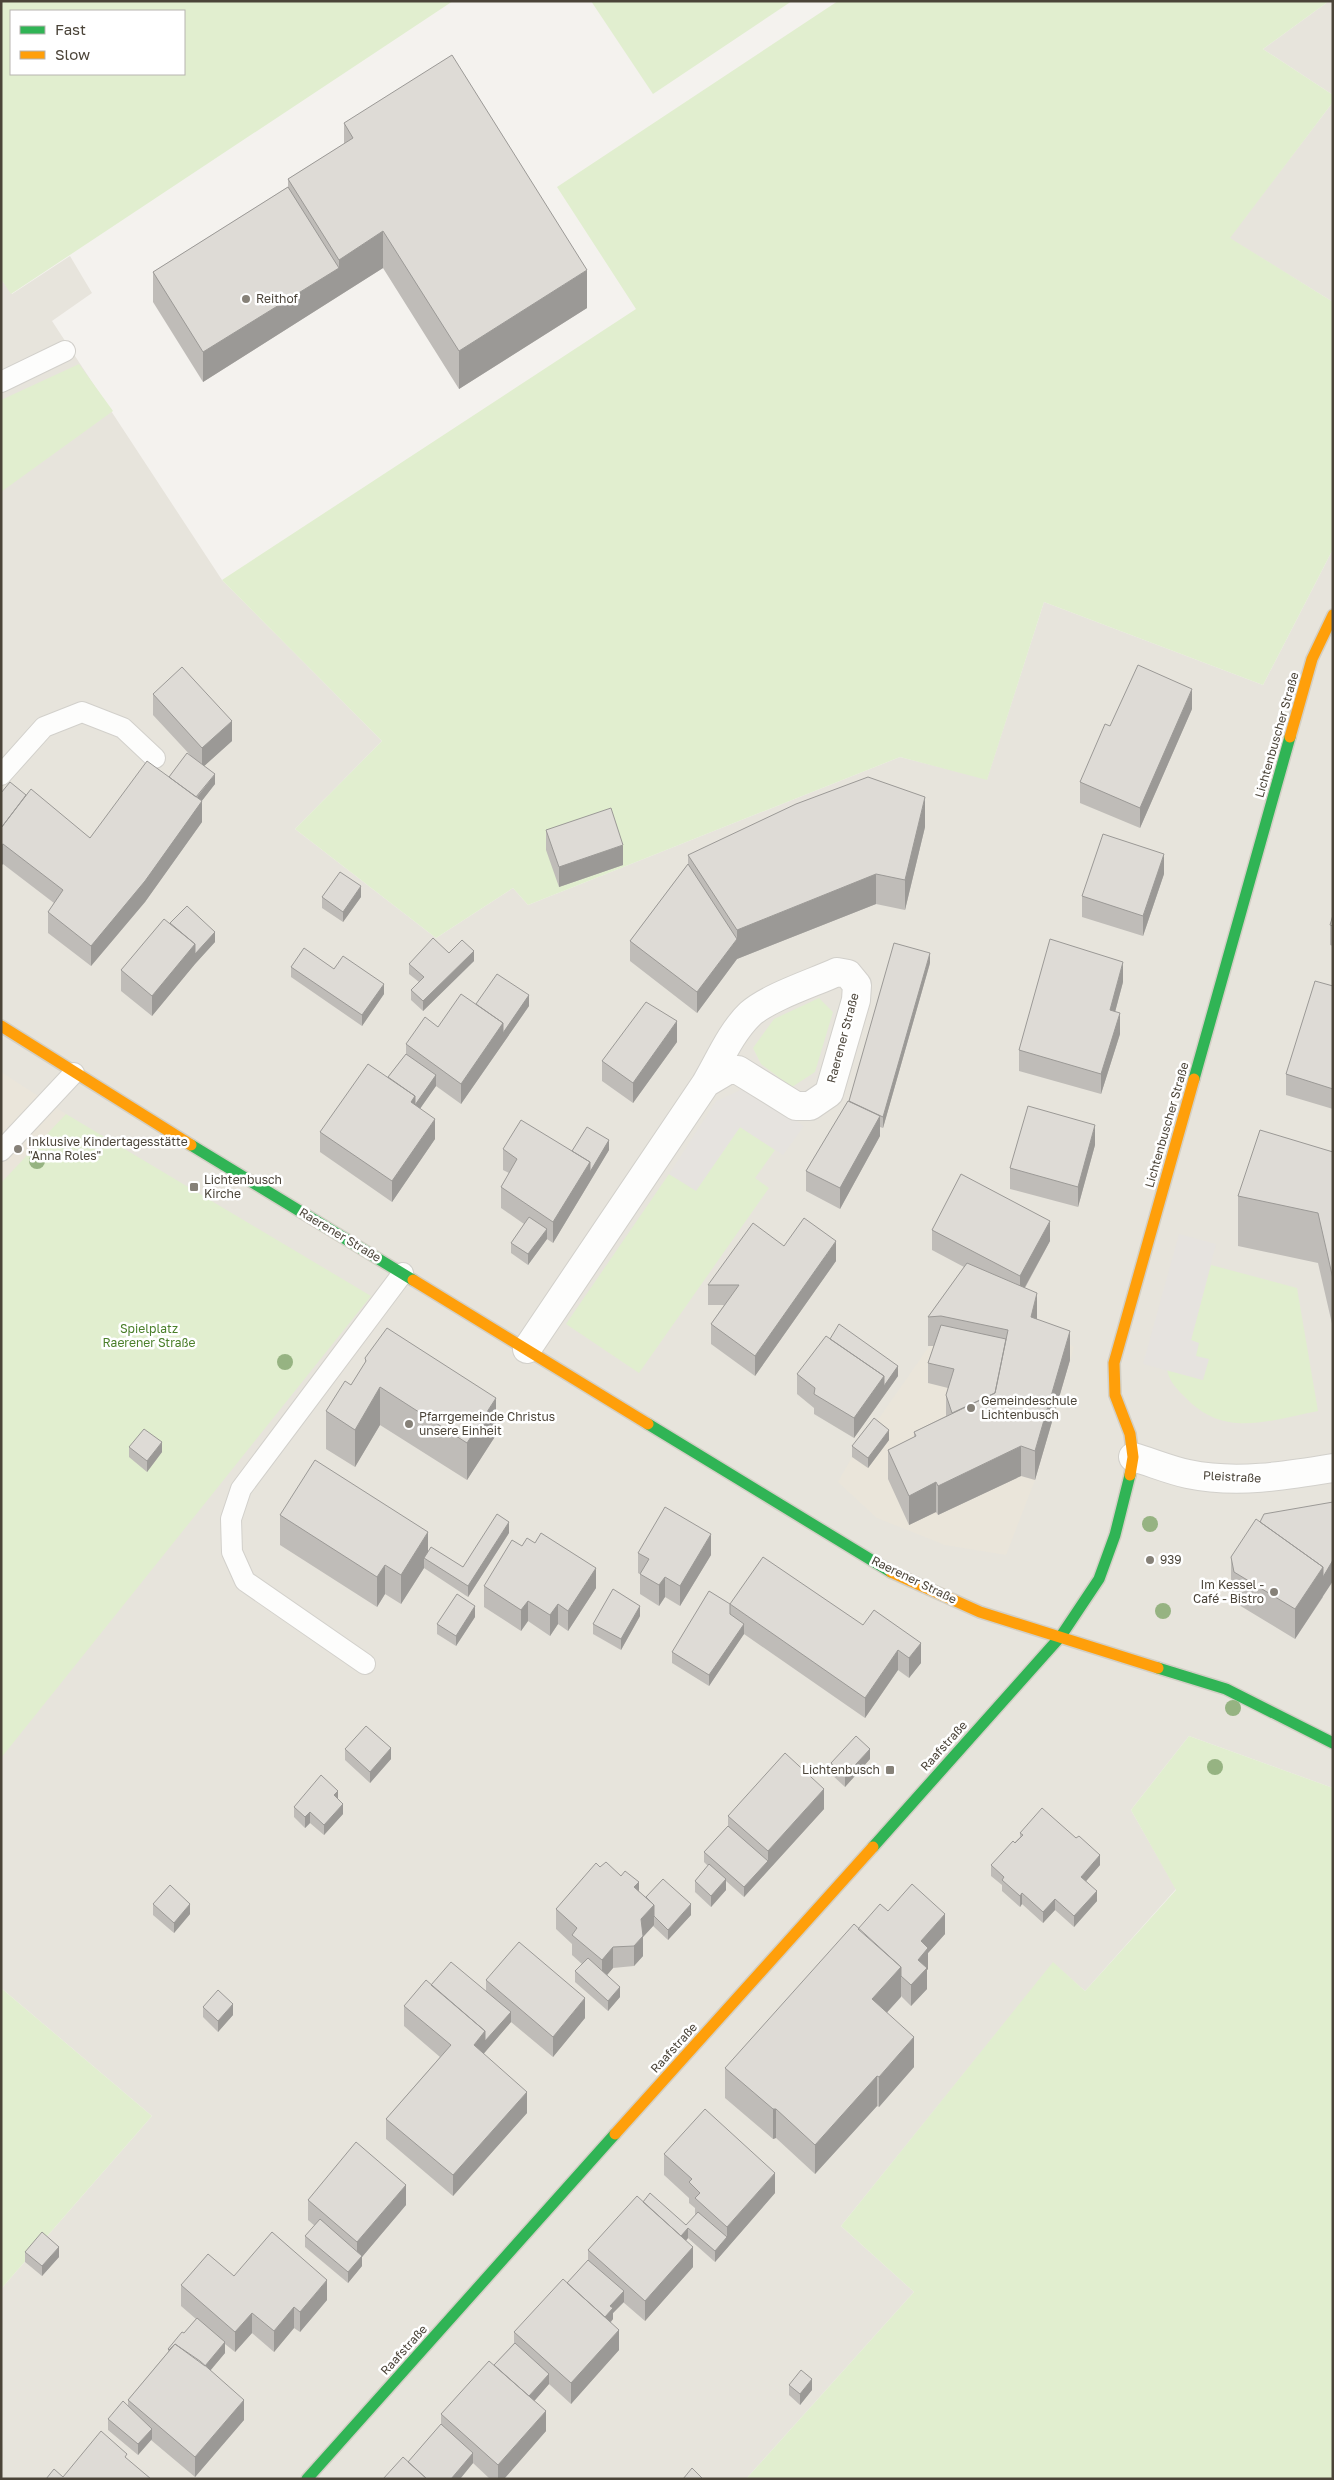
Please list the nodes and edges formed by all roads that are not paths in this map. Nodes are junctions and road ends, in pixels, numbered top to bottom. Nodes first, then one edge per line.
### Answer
1 (65, 351) dead end
2 (1, 382) edge
3 (1333, 615) edge
4 (155, 758) dead end
5 (1, 775) edge
6 (1, 1026) edge
7 (74, 1073) junction
8 (706, 1083) junction
9 (1, 1151) edge
10 (403, 1273) junction
11 (526, 1349) junction
12 (1133, 1457) junction
13 (1333, 1468) edge
14 (1061, 1636) junction
15 (365, 1664) dead end
16 (1333, 1743) edge
17 (307, 2479) edge

1 - 2 lane
3 - 12 street, Lichtenbuscher Straße
4 - 5 lane
6 - 7 street, Raerener Straße
7 - 9 lane
7 - 10 street, Raerener Straße
8 - 8 street, Raerener Straße
8 - 11 street, Raerener Straße
10 - 11 street, Raerener Straße
10 - 15 lane
11 - 14 street, Raerener Straße
12 - 13 street, Pleistraße
12 - 14 street, Lichtenbuscher Straße
14 - 16 street, Raerener Straße
14 - 17 street, Raafstraße

